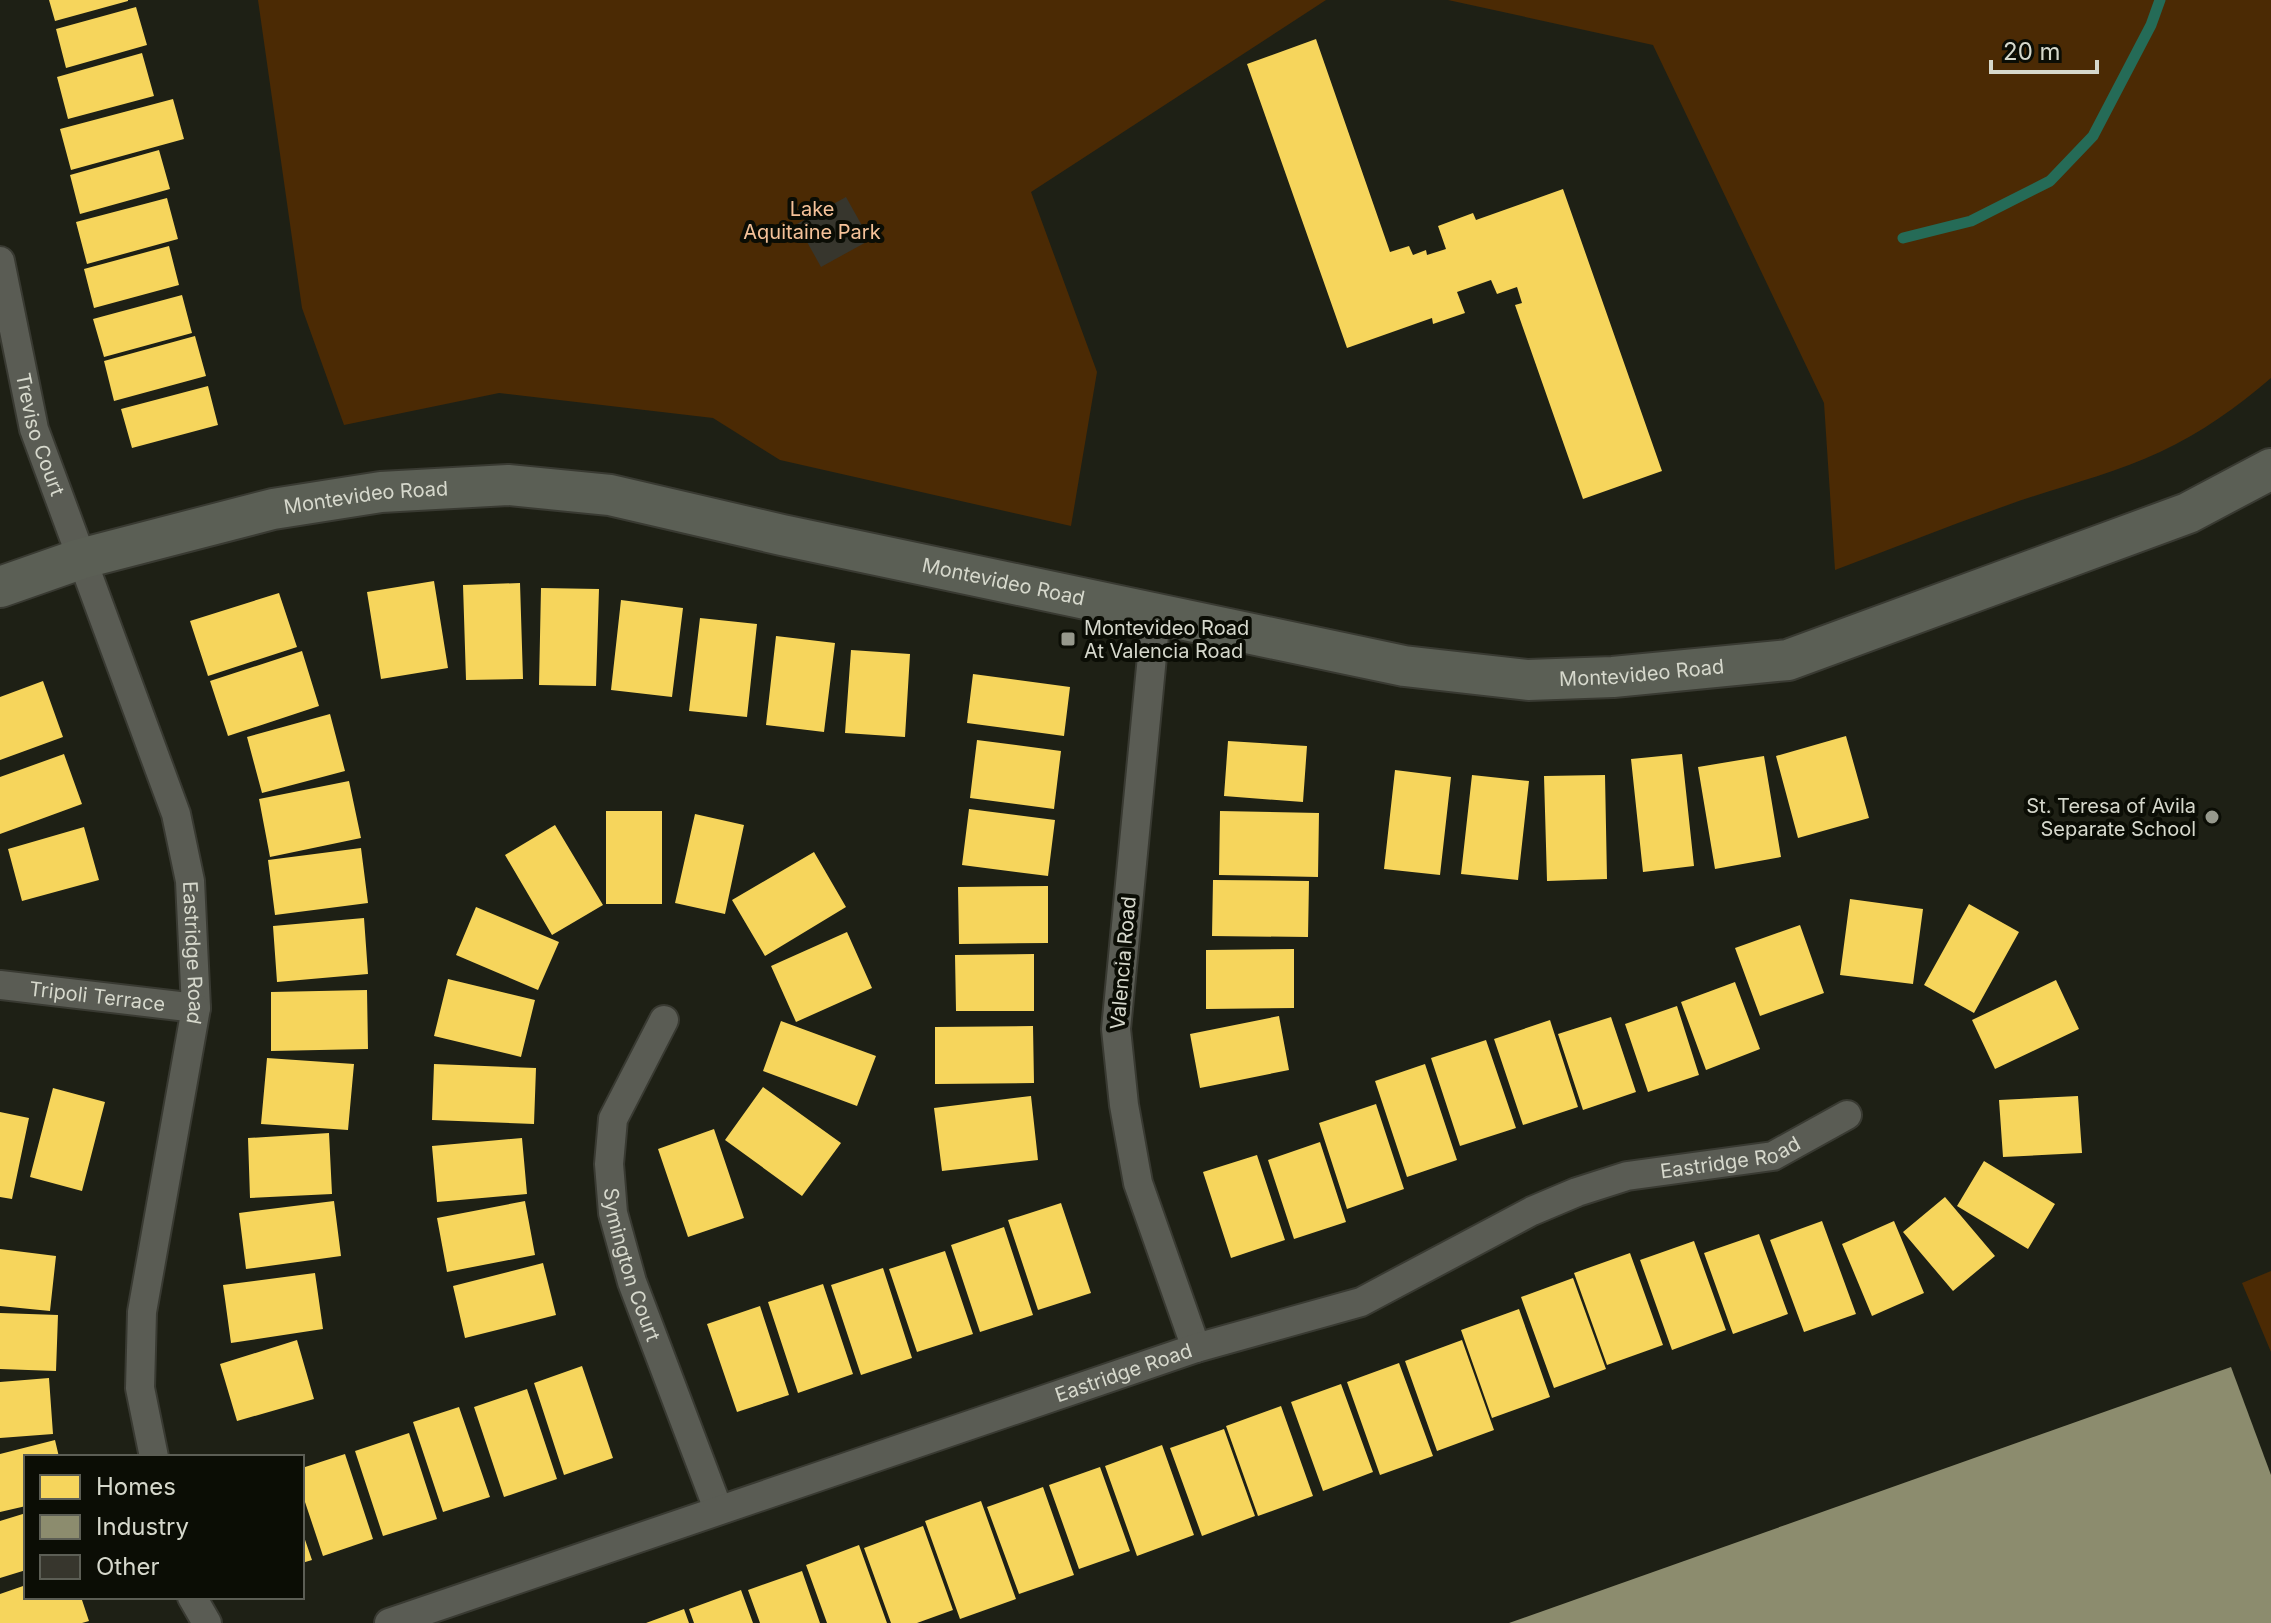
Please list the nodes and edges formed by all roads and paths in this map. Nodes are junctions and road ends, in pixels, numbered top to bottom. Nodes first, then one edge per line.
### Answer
1 (0, 261) edge
2 (2271, 469) edge
3 (80, 559) junction
4 (0, 587) edge
5 (1156, 615) junction
6 (0, 985) edge
7 (196, 1008) junction
8 (664, 1020) dead end
9 (1847, 1115) dead end
10 (1196, 1348) junction
11 (154, 1455) edge
12 (718, 1509) junction
13 (193, 1599) edge
14 (207, 1623) edge
15 (389, 1623) edge

1 - 3 street, Treviso Court
2 - 5 street, Montevideo Road
3 - 4 street, Montevideo Road
3 - 5 street, Montevideo Road
3 - 7 street, Eastridge Road
5 - 10 street, Valencia Road
6 - 7 street, Tripoli Terrace
7 - 11 street, Eastridge Road
8 - 12 street, Symington Court
9 - 10 street, Eastridge Road
10 - 12 street, Eastridge Road
12 - 15 street, Eastridge Road
13 - 14 street

